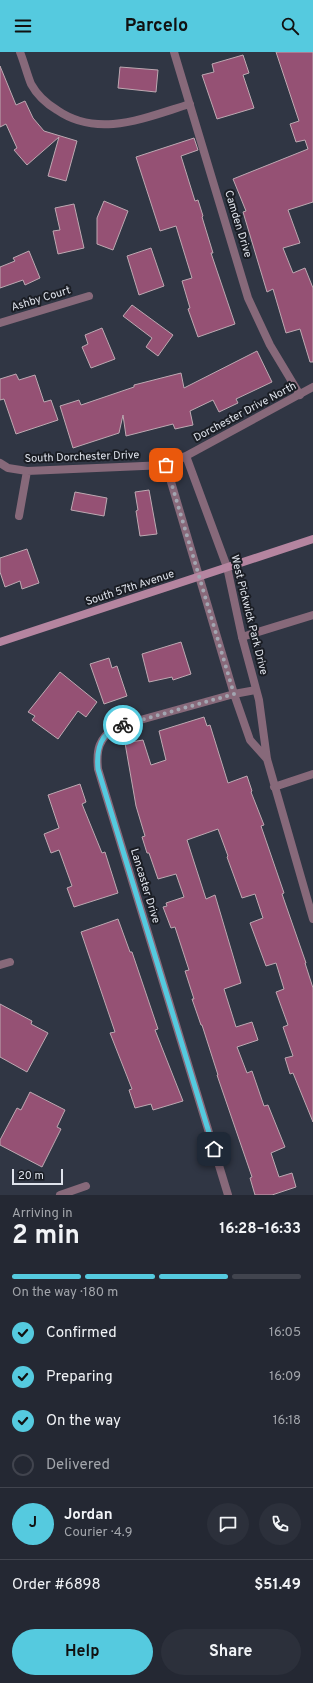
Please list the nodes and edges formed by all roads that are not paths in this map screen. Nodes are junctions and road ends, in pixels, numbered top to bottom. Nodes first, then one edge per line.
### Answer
1 (20, 52) edge
2 (174, 52) edge
3 (190, 104) junction
4 (89, 296) dead end
5 (0, 323) edge
6 (313, 387) edge
7 (300, 395) junction
8 (186, 456) junction
9 (0, 463) edge
10 (166, 465) junction
11 (27, 471) junction
12 (19, 516) dead end
13 (313, 539) edge
14 (227, 567) junction
15 (198, 577) junction
16 (313, 615) edge
17 (242, 637) junction
18 (0, 642) edge
19 (256, 690) junction
20 (234, 694) junction
21 (267, 759) junction
22 (313, 774) edge
23 (274, 787) junction
24 (313, 918) edge
25 (10, 962) dead end
26 (0, 965) edge
27 (86, 1186) dead end
28 (60, 1195) edge
29 (228, 1195) edge

1 - 3 street
2 - 3 street, Camden Drive
3 - 7 street, Camden Drive
4 - 5 street, Ashby Court
6 - 7 street, Dorchester Drive North
7 - 8 street, Dorchester Drive North
8 - 10 street, Dorchester Drive North
8 - 14 street, West Pickwick Park Drive
9 - 11 street, South Dorchester Drive
10 - 11 street, South Dorchester Drive
10 - 15 street, West Pickwick Park Drive
11 - 12 street
13 - 14 street, South 57th Avenue
14 - 15 street, South 57th Avenue
14 - 17 street, West Pickwick Park Drive
15 - 18 street, South 57th Avenue
15 - 20 street, West Pickwick Park Drive
16 - 17 street
17 - 19 street, West Pickwick Park Drive
19 - 20 street, Lancaster Drive
19 - 21 street, West Pickwick Park Drive
20 - 21 street, West Pickwick Park Drive
20 - 29 street, Lancaster Drive
21 - 23 street, West Pickwick Park Drive
22 - 23 street
23 - 24 street, West Pickwick Park Drive
25 - 26 street
27 - 28 street

